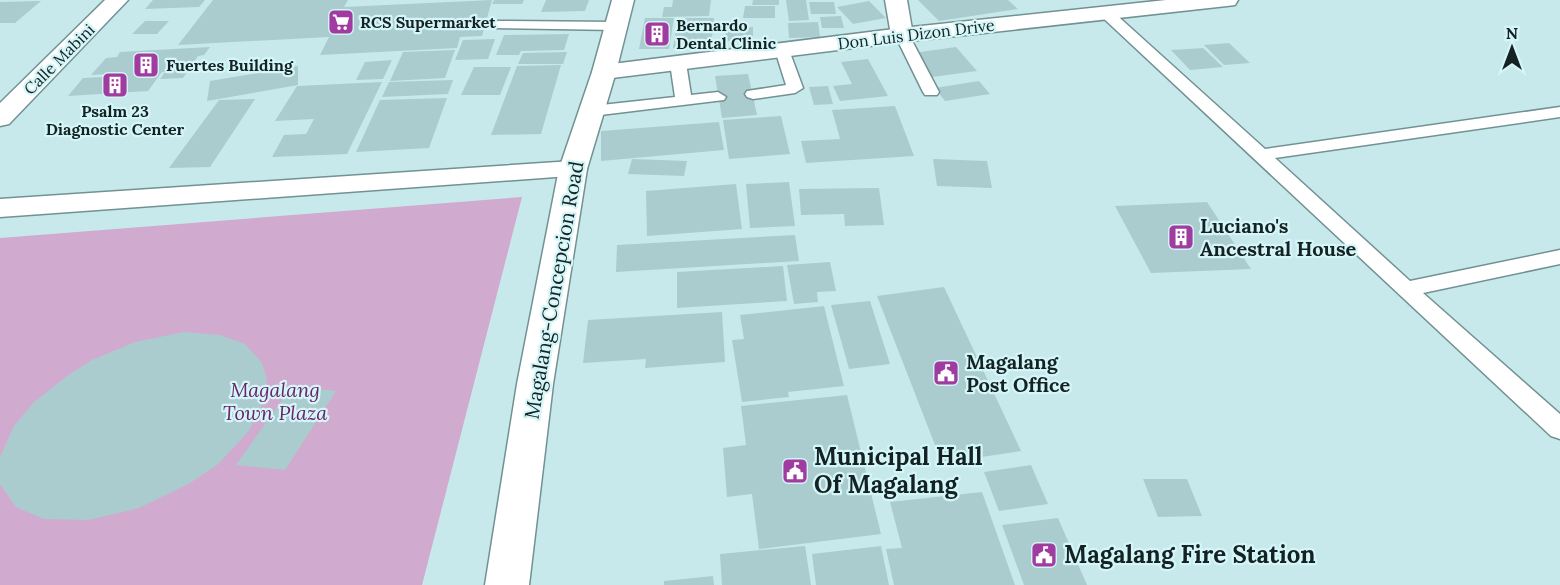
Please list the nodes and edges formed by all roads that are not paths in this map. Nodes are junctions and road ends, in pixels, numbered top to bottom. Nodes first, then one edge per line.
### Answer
1 (117, 0) edge
2 (896, 0) edge
3 (1227, 0) edge
4 (620, 13) edge
5 (1106, 13) junction
6 (498, 25) dead end
7 (902, 35) junction
8 (782, 50) junction
9 (678, 63) junction
10 (604, 72) junction
11 (931, 92) dead end
12 (753, 93) dead end
13 (718, 97) dead end
14 (684, 101) junction
15 (592, 111) junction
16 (1560, 112) edge
17 (0, 118) edge
18 (1260, 155) junction
19 (573, 170) junction
20 (0, 208) edge
21 (1560, 257) edge
22 (1406, 289) junction
23 (1560, 429) edge
24 (507, 585) edge

1 - 17 street, Calle Mabini
2 - 7 street
3 - 5 street, Don Luis Dizon Drive
4 - 6 lane
4 - 10 street, Magalang-Concepcion Road
5 - 7 street, Don Luis Dizon Drive
5 - 18 lane
7 - 8 street, Don Luis Dizon Drive
7 - 11 lane
8 - 9 street, Don Luis Dizon Drive
8 - 12 lane
9 - 10 street, Don Luis Dizon Drive
9 - 14 lane
10 - 15 street, Magalang-Concepcion Road
13 - 14 lane
14 - 15 lane
15 - 19 street, Magalang-Concepcion Road
16 - 18 lane
18 - 22 lane
19 - 20 street
19 - 24 street, Magalang-Concepcion Road
21 - 22 lane
22 - 23 lane

